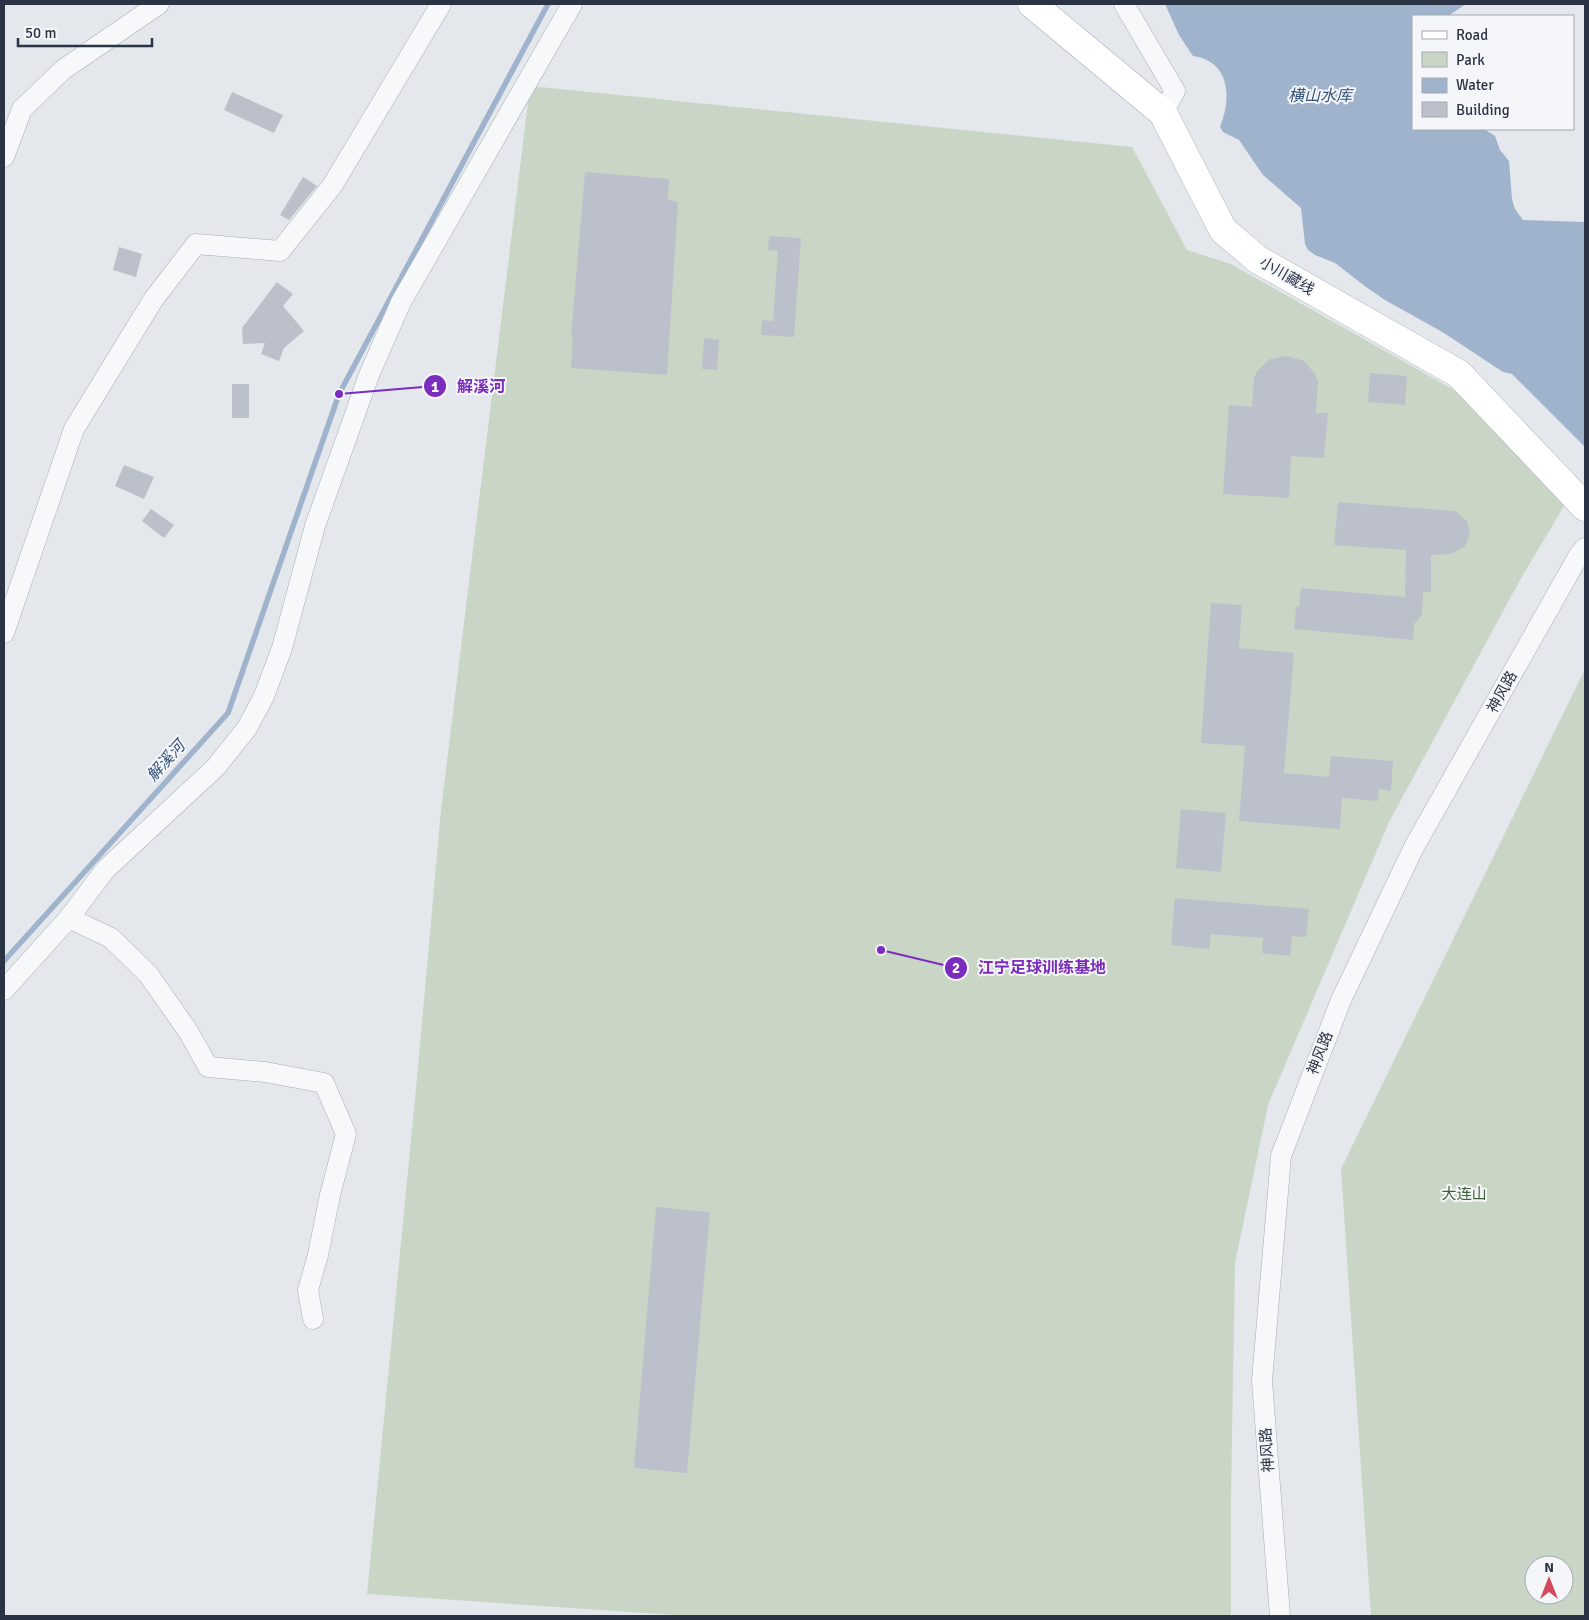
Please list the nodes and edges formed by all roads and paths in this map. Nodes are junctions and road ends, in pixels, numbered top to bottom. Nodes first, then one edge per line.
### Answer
1 (159, 4) edge
2 (441, 4) edge
3 (572, 4) edge
4 (1032, 4) edge
5 (1124, 4) edge
6 (1163, 113) junction
7 (4, 157) edge
8 (1585, 507) edge
9 (1585, 548) edge
10 (4, 633) edge
11 (69, 918) junction
12 (4, 990) edge
13 (313, 1319) dead end
14 (1280, 1616) edge

1 - 7 street
2 - 10 street
3 - 11 street
4 - 6 street, 小川藏线
5 - 6 street
6 - 8 street, 小川藏线
9 - 14 street, 神风路
11 - 12 street
11 - 13 street

